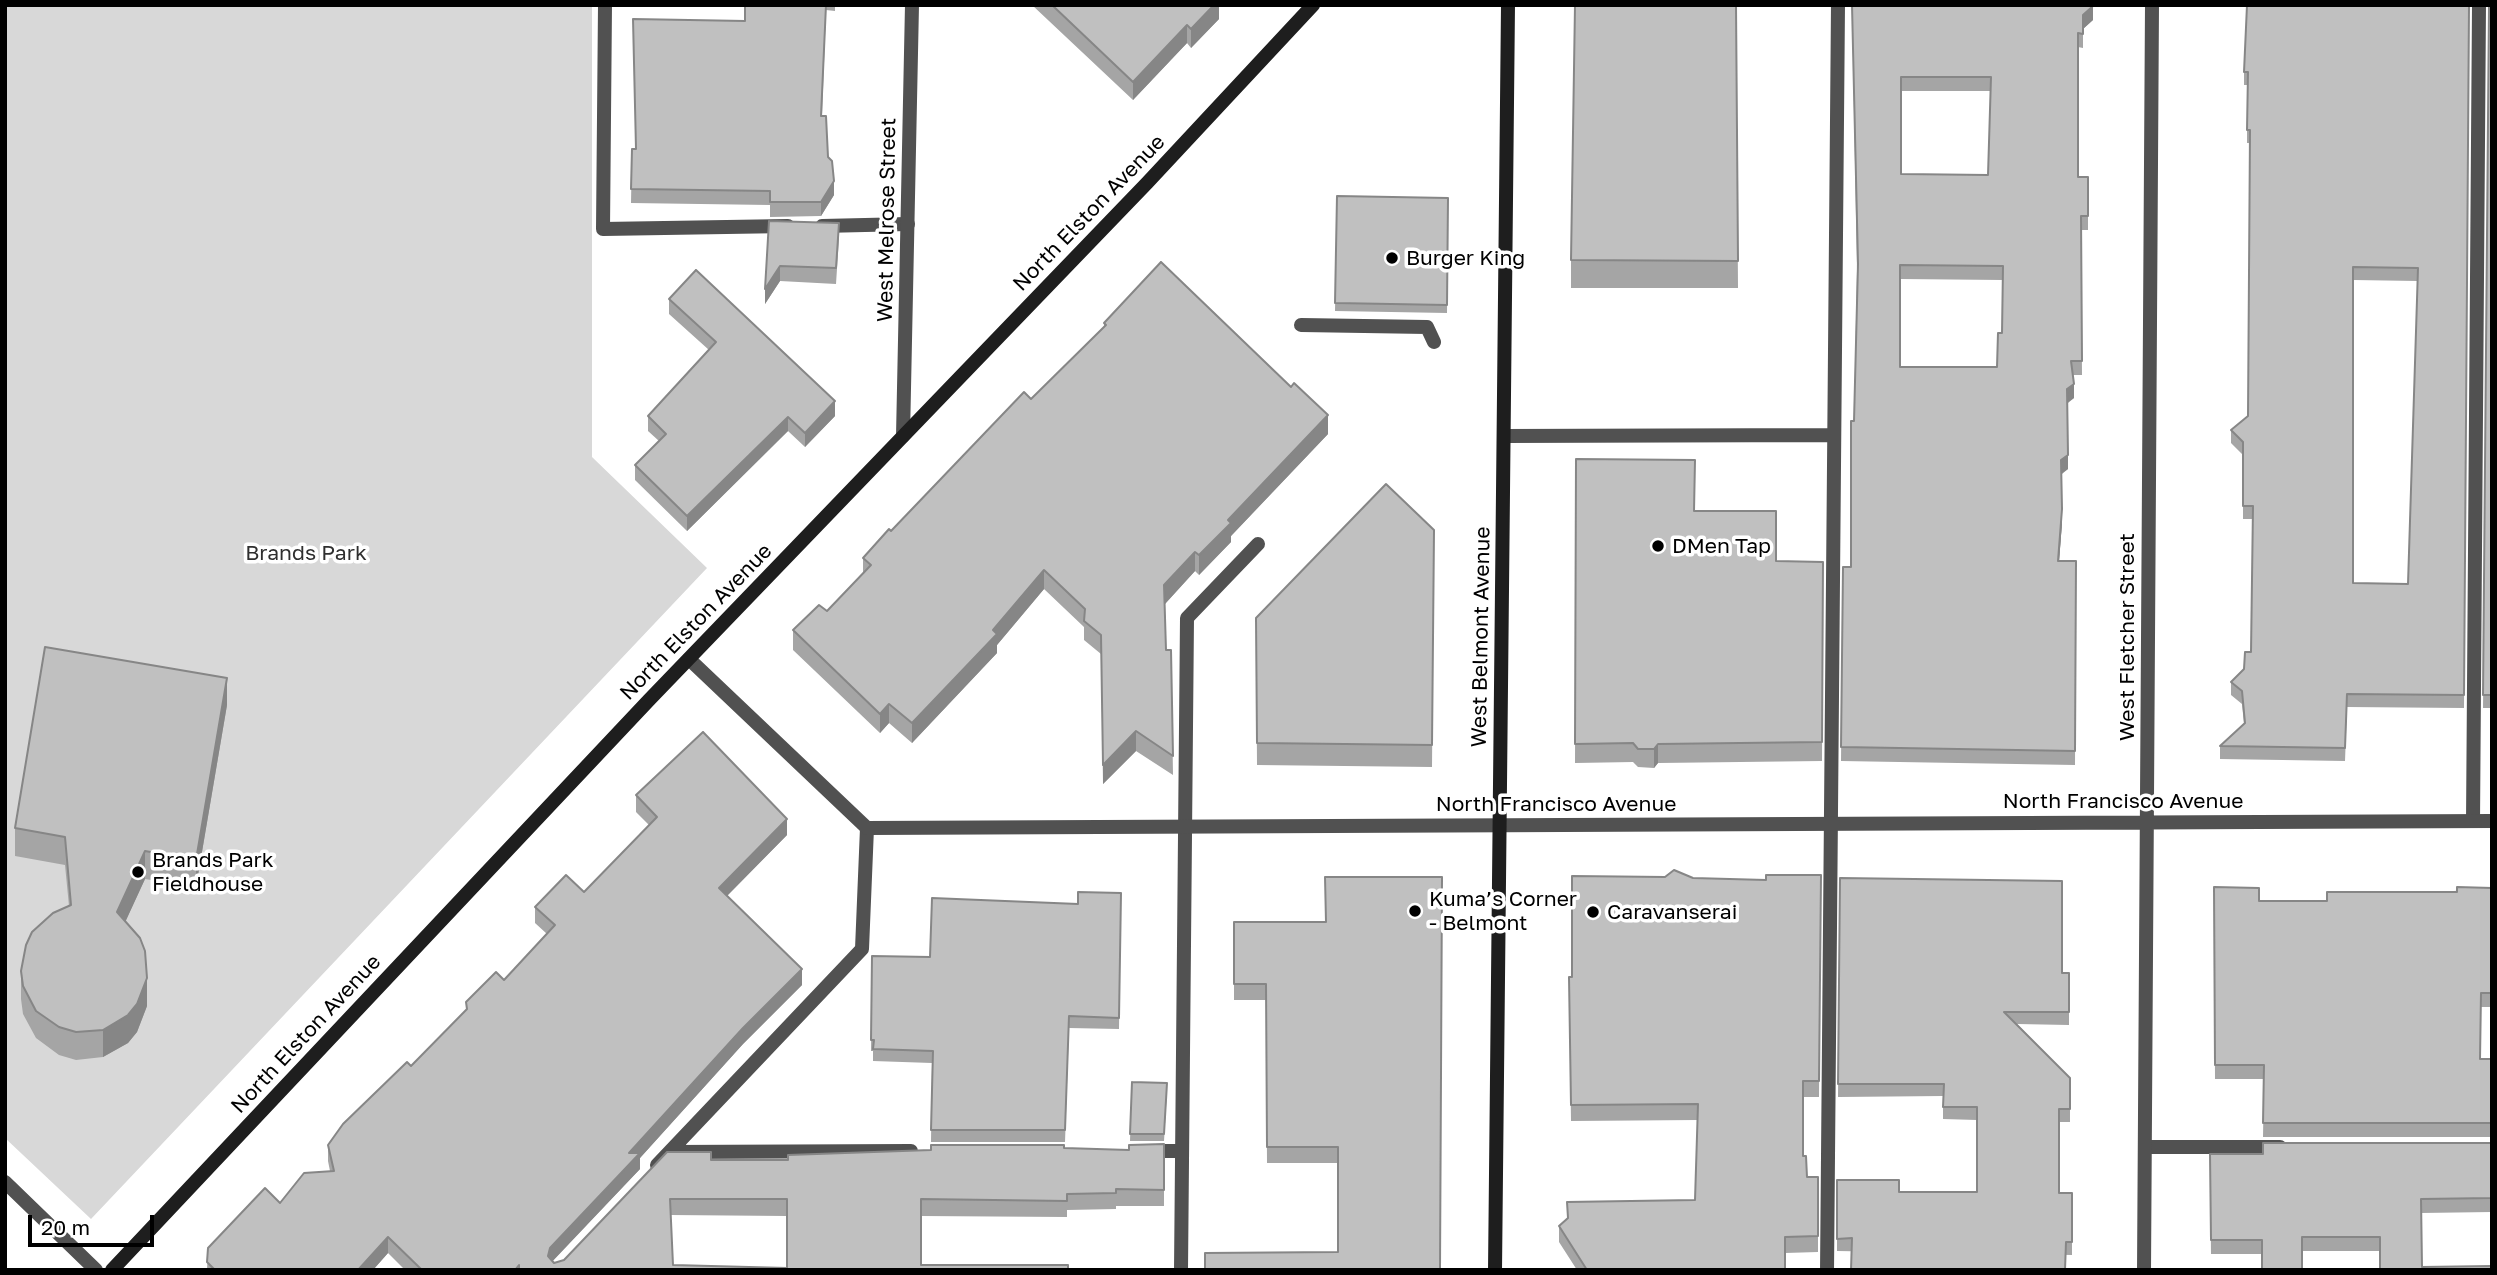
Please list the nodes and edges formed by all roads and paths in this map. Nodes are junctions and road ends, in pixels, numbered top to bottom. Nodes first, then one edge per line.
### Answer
1 (605, 5) edge
2 (912, 5) edge
3 (1313, 5) edge
4 (1508, 5) edge
5 (1838, 5) edge
6 (2152, 5) edge
7 (2479, 5) edge
8 (908, 224) junction
9 (1301, 325) dead end
10 (1434, 342) dead end
11 (1834, 435) junction
12 (903, 436) junction
13 (1504, 436) junction
14 (1258, 544) dead end
15 (689, 659) junction
16 (2473, 821) junction
17 (2492, 821) edge
18 (2147, 822) junction
19 (1831, 823) junction
20 (1500, 825) junction
21 (1185, 827) junction
22 (867, 828) junction
23 (2145, 1147) junction
24 (2297, 1147) edge
25 (1127, 1151) edge
26 (1182, 1151) junction
27 (670, 1152) junction
28 (933, 1152) edge
29 (651, 1172) edge
30 (5, 1182) edge
31 (96, 1270) edge
32 (112, 1270) edge
33 (1181, 1270) edge
34 (1495, 1270) edge
35 (1827, 1270) edge
36 (2144, 1270) edge

1 - 8 street
2 - 8 street, West Melrose Street
3 - 12 main road, North Elston Avenue
4 - 13 main road, West Belmont Avenue
5 - 11 street
6 - 18 street, West Fletcher Street
7 - 16 street
8 - 12 street, West Melrose Street
9 - 10 street
11 - 13 street
11 - 19 street
12 - 15 main road, North Elston Avenue
13 - 20 main road, West Belmont Avenue
14 - 21 street
15 - 22 street
15 - 32 main road, North Elston Avenue
16 - 17 street, North Francisco Avenue
16 - 18 street, North Francisco Avenue
18 - 19 street, North Francisco Avenue
18 - 23 street, West Fletcher Street
19 - 20 street, North Francisco Avenue
19 - 35 street
20 - 21 street, North Francisco Avenue
20 - 34 main road, West Belmont Avenue
21 - 22 street, North Francisco Avenue
21 - 26 street
22 - 27 street
23 - 24 street
23 - 36 street, West Fletcher Street
25 - 26 street
26 - 33 street
27 - 28 street
27 - 29 street
30 - 31 street

